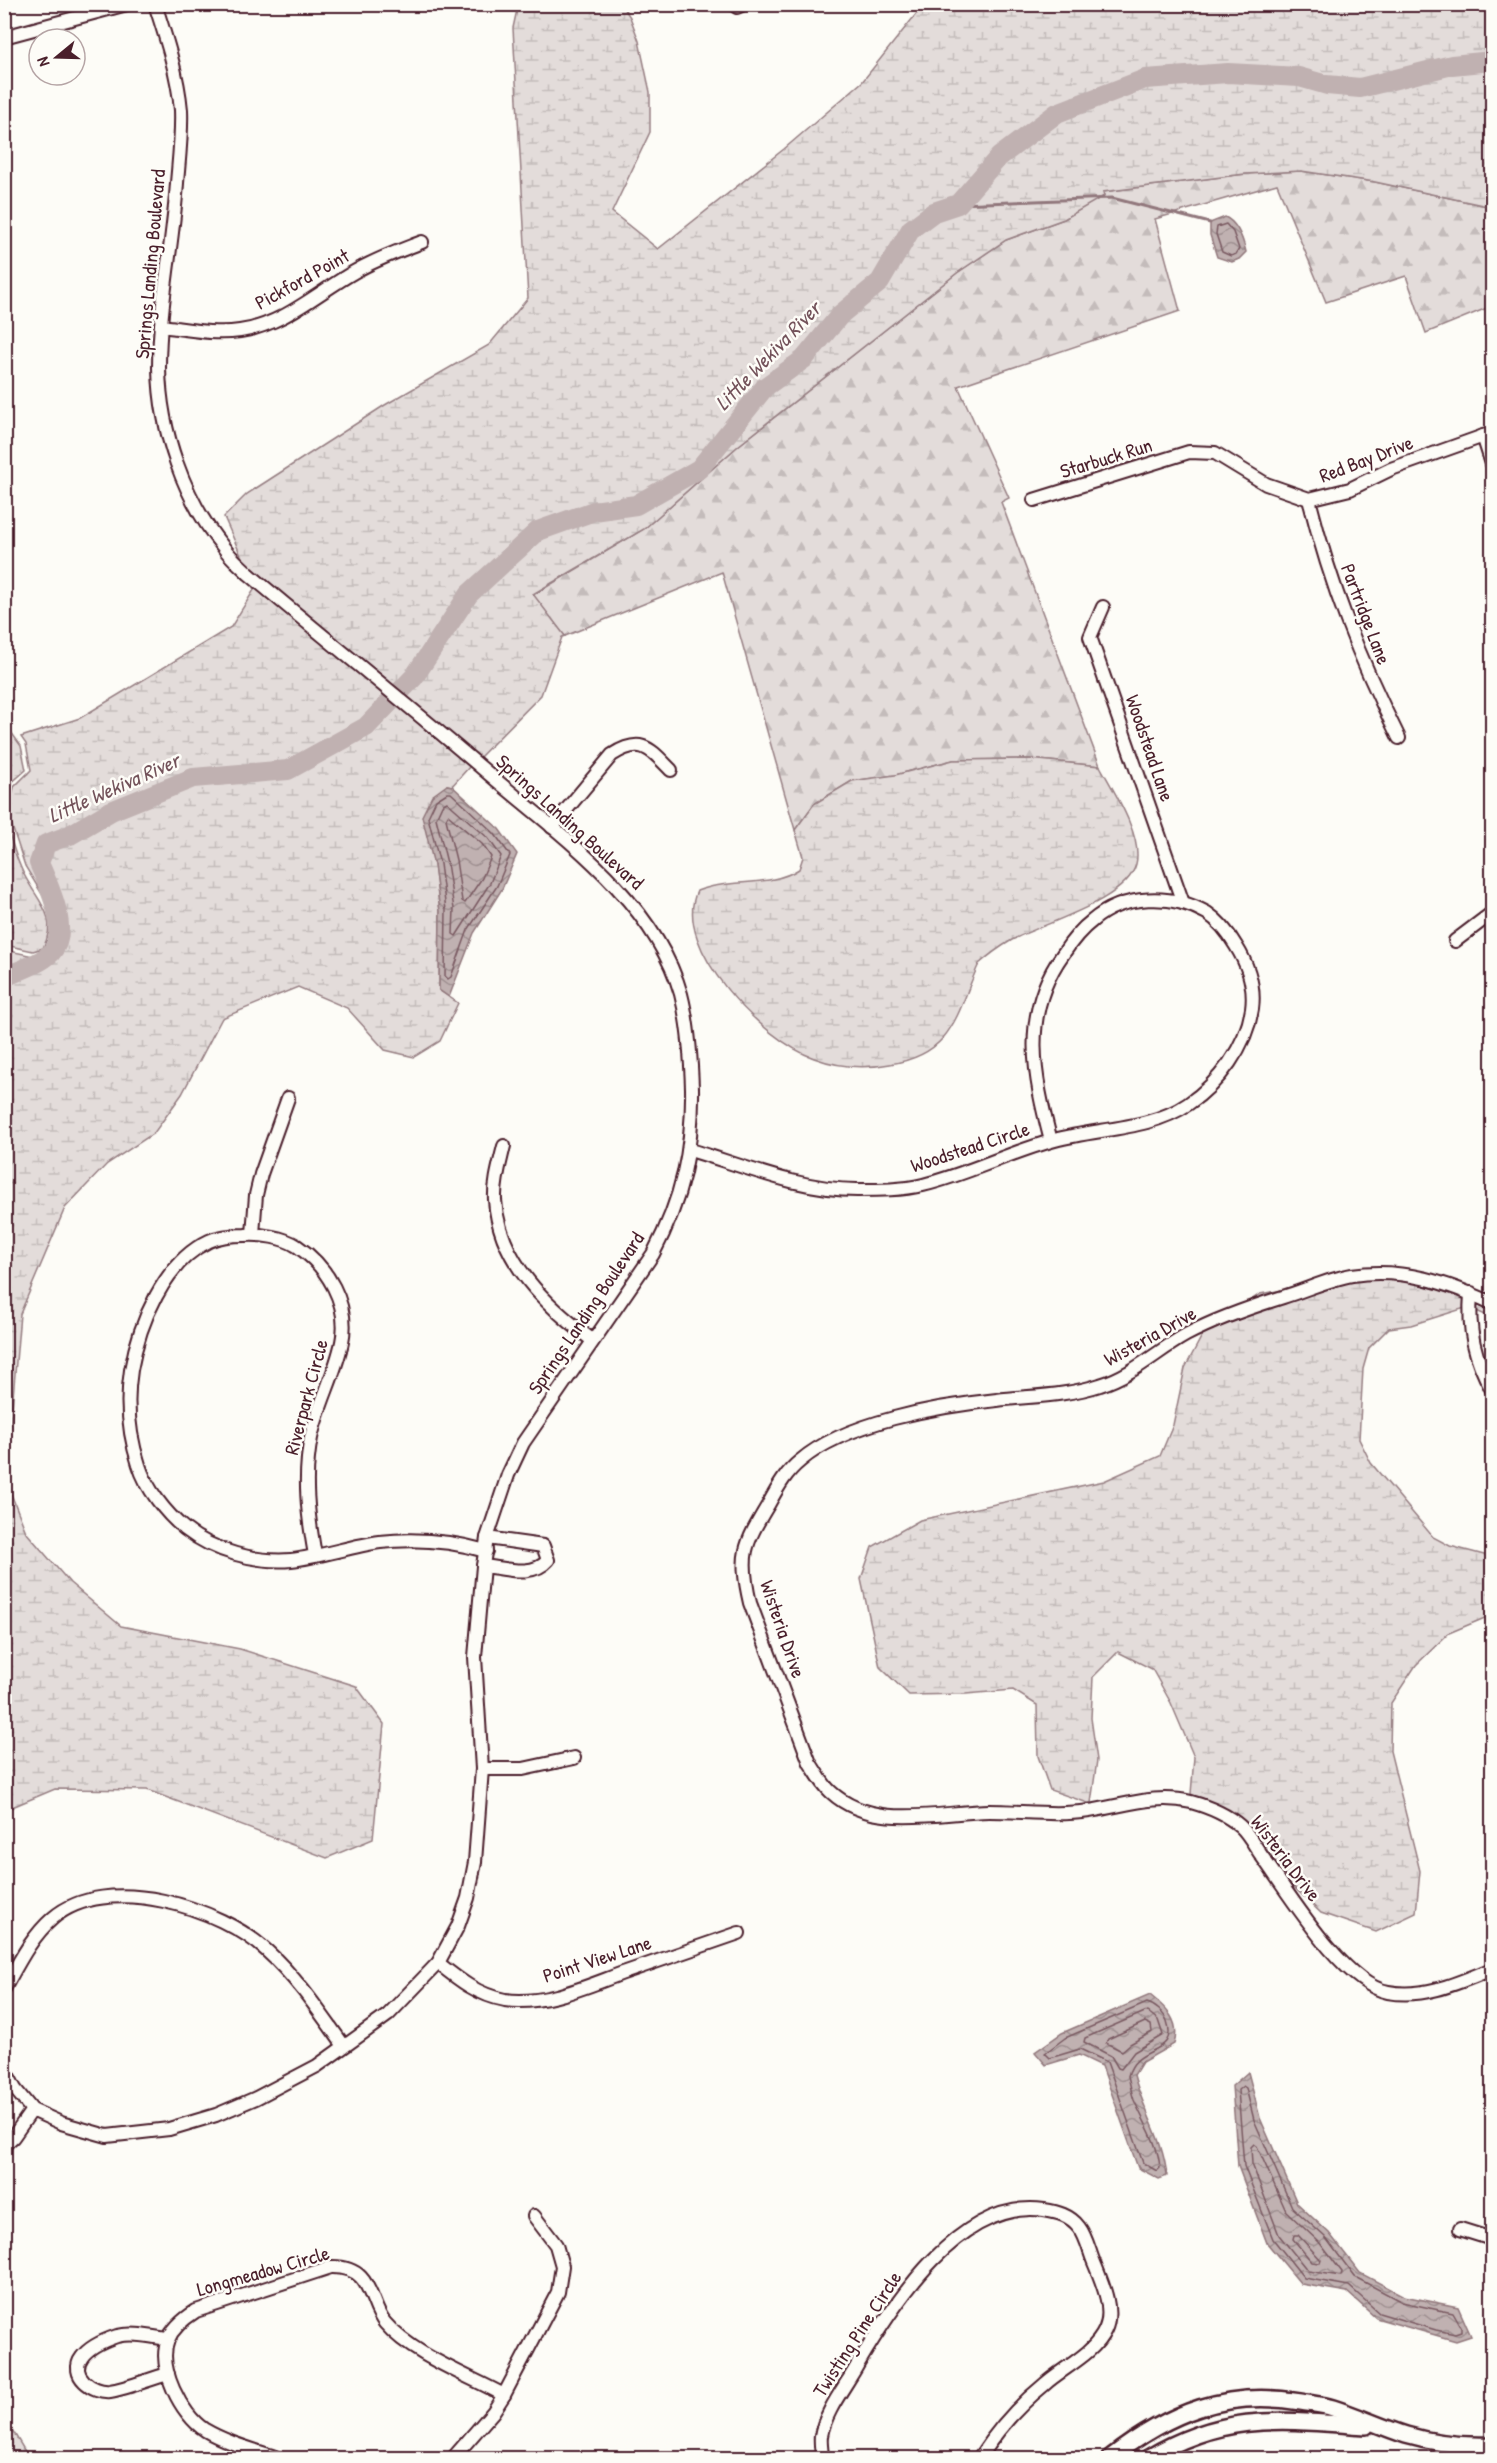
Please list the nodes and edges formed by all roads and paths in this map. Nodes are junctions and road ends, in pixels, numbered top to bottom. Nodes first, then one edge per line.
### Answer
1 (127, 4) edge
2 (155, 4) edge
3 (4, 37) edge
4 (422, 242) dead end
5 (161, 326) junction
6 (1488, 434) edge
7 (1189, 452) joint
8 (1492, 464) edge
9 (1309, 499) junction
10 (1034, 500) dead end
11 (1103, 607) dead end
12 (1399, 738) dead end
13 (671, 770) dead end
14 (552, 828) junction
15 (1183, 903) junction
16 (1492, 913) edge
17 (1455, 941) dead end
18 (288, 1098) dead end
19 (1051, 1141) junction
20 (504, 1146) dead end
21 (690, 1150) junction
22 (253, 1234) junction
23 (1471, 1293) junction
24 (1492, 1302) edge
25 (592, 1340) junction
26 (1492, 1390) edge
27 (487, 1538) junction
28 (486, 1551) junction
29 (315, 1555) junction
30 (483, 1566) junction
31 (574, 1758) dead end
32 (482, 1769) junction
33 (739, 1933) dead end
34 (438, 1963) junction
35 (1492, 1969) edge
36 (4, 1989) edge
37 (344, 2046) junction
38 (4, 2068) edge
39 (32, 2110) junction
40 (4, 2145) edge
41 (534, 2216) dead end
42 (1460, 2229) dead end
43 (1492, 2239) edge
44 (168, 2339) junction
45 (168, 2374) junction
46 (504, 2395) junction
47 (1384, 2427) junction
48 (1492, 2445) edge
49 (279, 2458) edge
50 (453, 2458) edge
51 (822, 2458) edge
52 (979, 2458) edge
53 (1110, 2458) edge
54 (1149, 2458) edge

1 - 3 street
2 - 5 street, Springs Landing Boulevard
4 - 5 street, Pickford Point
5 - 14 street, Springs Landing Boulevard
6 - 8 street
6 - 9 street, Red Bay Drive
7 - 9 street, Red Bay Drive
7 - 10 street, Starbuck Run
9 - 12 street, Partridge Lane
11 - 15 street, Woodstead Lane
13 - 14 street
14 - 21 street, Springs Landing Boulevard
15 - 19 street, Woodstead Circle
15 - 19 street, Woodstead Circle
16 - 17 street
18 - 22 street
19 - 21 street, Woodstead Circle
20 - 25 street
21 - 25 street, Springs Landing Boulevard
22 - 29 street, Riverpark Circle
22 - 29 street, Riverpark Circle
23 - 24 street, Wisteria Drive
23 - 26 street
23 - 35 street, Wisteria Drive
25 - 27 street, Springs Landing Boulevard
27 - 28 street, Springs Landing Boulevard
27 - 30 street
28 - 29 street, Riverpark Circle
28 - 30 street, Springs Landing Boulevard
30 - 32 street, Springs Landing Boulevard
31 - 32 street
32 - 34 street, Springs Landing Boulevard
33 - 34 street, Point View Lane
34 - 37 street, Springs Landing Boulevard
36 - 37 street
37 - 39 street, Springs Landing Boulevard
38 - 39 street, Springs Landing Boulevard
39 - 40 street
41 - 46 street
42 - 43 street
44 - 45 street
44 - 45 street
44 - 46 street, Longmeadow Circle
45 - 49 street
46 - 50 street
47 - 48 street
47 - 53 street
47 - 54 street
51 - 52 street, Twisting Pine Circle

